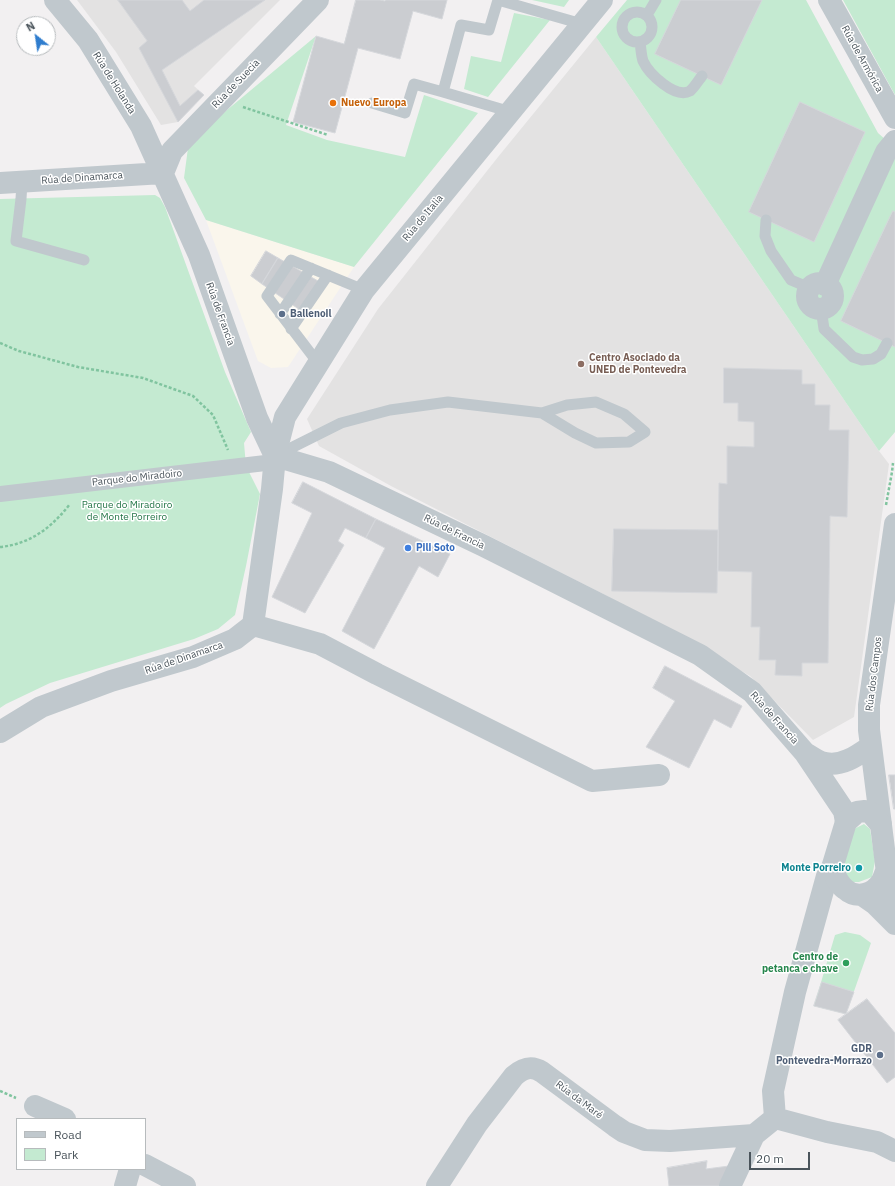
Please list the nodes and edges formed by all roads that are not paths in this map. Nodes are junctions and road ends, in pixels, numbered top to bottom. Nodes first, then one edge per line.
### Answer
1 (55, 0) edge
2 (318, 0) edge
3 (498, 0) edge
4 (602, 0) edge
5 (656, 0) edge
6 (829, 0) edge
7 (647, 15) junction
8 (582, 24) junction
9 (640, 42) junction
10 (702, 76) dead end
11 (443, 92) junction
12 (372, 103) dead end
13 (511, 112) junction
14 (895, 118) edge
15 (895, 141) edge
16 (163, 173) junction
17 (22, 182) junction
18 (0, 183) edge
19 (766, 220) dead end
20 (84, 260) dead end
21 (311, 268) junction
22 (328, 275) junction
23 (818, 286) junction
24 (364, 290) junction
25 (821, 308) joint
26 (280, 314) junction
27 (291, 329) junction
28 (887, 343) dead end
29 (318, 364) junction
30 (542, 413) junction
31 (275, 459) junction
32 (0, 494) edge
33 (895, 524) edge
34 (253, 625) junction
35 (0, 732) edge
36 (872, 746) junction
37 (805, 753) junction
38 (659, 774) dead end
39 (846, 822) junction
40 (881, 825) junction
41 (832, 868) junction
42 (887, 869) junction
43 (862, 895) junction
44 (895, 904) edge
45 (895, 924) edge
46 (35, 1106) dead end
47 (63, 1118) edge
48 (775, 1118) junction
49 (754, 1135) junction
50 (895, 1151) edge
51 (146, 1166) edge
52 (130, 1170) edge
53 (125, 1186) edge
54 (185, 1186) edge
55 (438, 1186) edge
56 (730, 1186) edge

1 - 16 street, Rúa de Holanda
2 - 16 street, Rúa de Suecia
3 - 8 lane
3 - 11 lane
4 - 8 street, Rúa de Italia
5 - 7 lane
6 - 14 street, Rúa de Armórica
7 - 9 lane
7 - 9 lane
8 - 13 street, Rúa de Italia
9 - 10 lane
11 - 12 lane
11 - 13 lane
13 - 24 street, Rúa de Italia
15 - 23 street
16 - 17 street, Rúa de Dinamarca
16 - 31 street, Rúa de Francia
17 - 18 street, Rúa de Dinamarca
17 - 20 lane
19 - 23 lane
21 - 22 lane
21 - 26 lane
21 - 26 lane
22 - 24 lane
22 - 27 lane
23 - 25 street
24 - 29 street, Rúa de Italia
25 - 28 lane
26 - 27 lane
27 - 29 lane
29 - 31 street, Rúa de Italia
30 - 30 lane
30 - 31 lane
31 - 32 street, Parque do Miradoiro
31 - 34 street
31 - 37 street, Rúa de Francia
33 - 36 street, Rúa dos Campos
34 - 35 street, Rúa de Dinamarca
34 - 38 street
36 - 37 street
36 - 40 street, Rúa dos Campos
37 - 39 street, Rúa de Francia
39 - 40 street
39 - 41 street
40 - 42 street
41 - 43 street
41 - 48 street
42 - 43 street
42 - 44 street
43 - 45 street
46 - 47 street
48 - 49 street
48 - 50 street
49 - 55 street, Rúa da Maré
49 - 56 street
51 - 54 street
52 - 53 street

